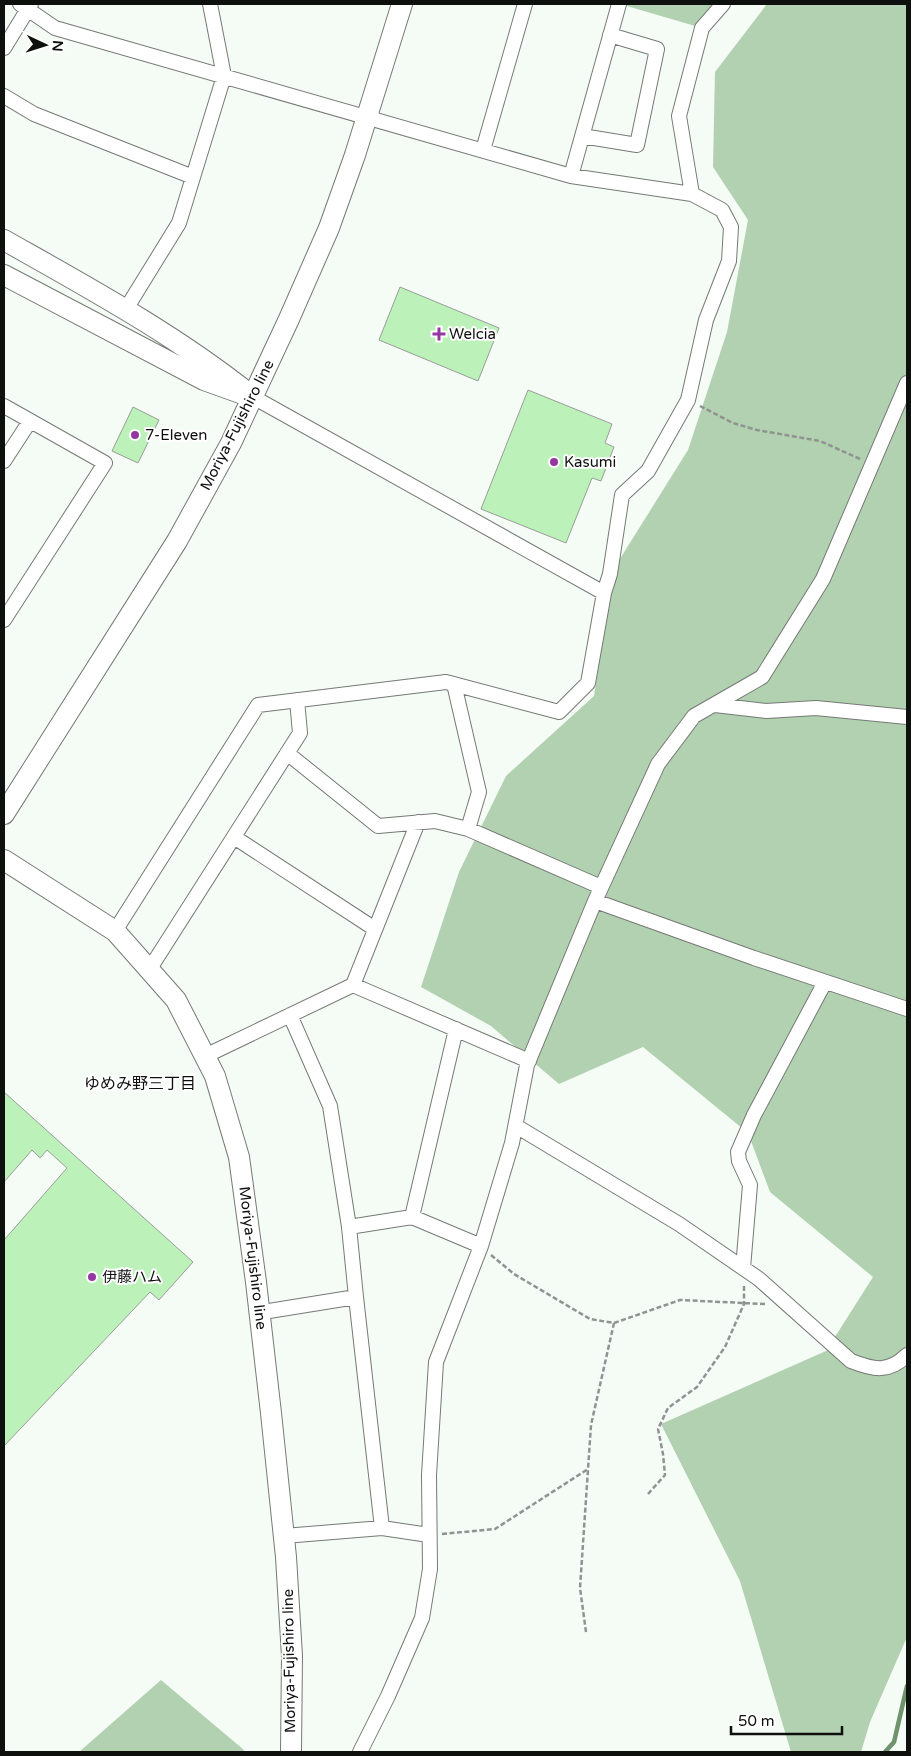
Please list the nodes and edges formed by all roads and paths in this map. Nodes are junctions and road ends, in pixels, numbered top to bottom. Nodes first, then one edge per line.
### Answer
1 (210, 4) edge
2 (402, 4) edge
3 (526, 4) edge
4 (619, 4) edge
5 (723, 4) edge
6 (26, 5) edge
7 (610, 35) junction
8 (4, 48) edge
9 (224, 76) junction
10 (4, 96) edge
11 (368, 117) junction
12 (582, 136) junction
13 (483, 150) junction
14 (571, 176) junction
15 (193, 177) junction
16 (692, 194) junction
17 (4, 240) edge
18 (4, 276) edge
19 (126, 309) junction
20 (907, 383) edge
21 (253, 397) junction
22 (688, 400) junction
23 (4, 406) edge
24 (30, 420) junction
25 (4, 462) edge
26 (872, 464) junction
27 (604, 592) junction
28 (4, 620) edge
29 (454, 684) junction
30 (297, 700) junction
31 (715, 705) junction
32 (907, 717) edge
33 (287, 753) junction
34 (4, 814) edge
35 (418, 822) junction
36 (468, 829) junction
37 (234, 837) junction
38 (4, 860) edge
39 (601, 887) junction
40 (595, 901) junction
41 (375, 929) junction
42 (115, 931) junction
43 (149, 970) junction
44 (825, 982) junction
45 (353, 985) junction
46 (907, 1009) edge
47 (290, 1015) junction
48 (456, 1029) junction
49 (205, 1056) junction
50 (529, 1061) junction
51 (516, 1126) junction
52 (412, 1218) junction
53 (349, 1227) junction
54 (481, 1246) junction
55 (744, 1268) junction
56 (356, 1298) junction
57 (744, 1304) junction
58 (788, 1304) junction
59 (260, 1311) junction
60 (614, 1323) junction
61 (907, 1354) edge
62 (588, 1469) junction
63 (648, 1494) dead end
64 (382, 1528) junction
65 (429, 1535) junction
66 (284, 1536) junction
67 (586, 1632) dead end
68 (291, 1752) edge
69 (360, 1752) edge

1 - 9 street
2 - 11 main road, Moriya-Fujishiro line
3 - 13 street
4 - 7 street
5 - 16 street
6 - 8 street
6 - 9 street
7 - 12 street
7 - 12 street
9 - 11 street
9 - 15 street
10 - 15 street
11 - 13 street
11 - 21 main road, Moriya-Fujishiro line
12 - 14 street
13 - 14 street
14 - 16 street
15 - 19 street
16 - 22 street
17 - 19 main road
18 - 21 main road
19 - 21 main road
20 - 26 street
21 - 27 street
21 - 34 main road, Moriya-Fujishiro line
22 - 26 path
22 - 27 street
23 - 24 street
24 - 25 street
24 - 28 street
26 - 31 street
27 - 29 street
29 - 30 street
29 - 36 street
30 - 33 street
30 - 42 street
31 - 32 street
31 - 39 street
33 - 35 street
33 - 37 street
35 - 36 street
35 - 41 street
36 - 39 street
37 - 41 street
37 - 43 street
38 - 42 main road, Moriya-Fujishiro line
39 - 40 street
40 - 44 street
40 - 50 street
41 - 45 street
42 - 43 main road, Moriya-Fujishiro line
43 - 49 main road, Moriya-Fujishiro line
44 - 46 street
44 - 55 street
45 - 47 street
45 - 48 street
47 - 49 street
47 - 53 street
48 - 50 street
48 - 52 street
49 - 59 main road, Moriya-Fujishiro line
50 - 51 street
51 - 54 street
51 - 55 street
52 - 53 street
52 - 54 street
53 - 56 street
54 - 60 path
54 - 65 street
55 - 57 path
55 - 58 street
56 - 59 street
56 - 64 street
57 - 58 path
57 - 60 path
57 - 63 path
58 - 61 street
59 - 66 main road, Moriya-Fujishiro line
60 - 62 path
62 - 65 path
62 - 67 path
64 - 65 street
64 - 66 street
65 - 69 street
66 - 68 main road, Moriya-Fujishiro line

